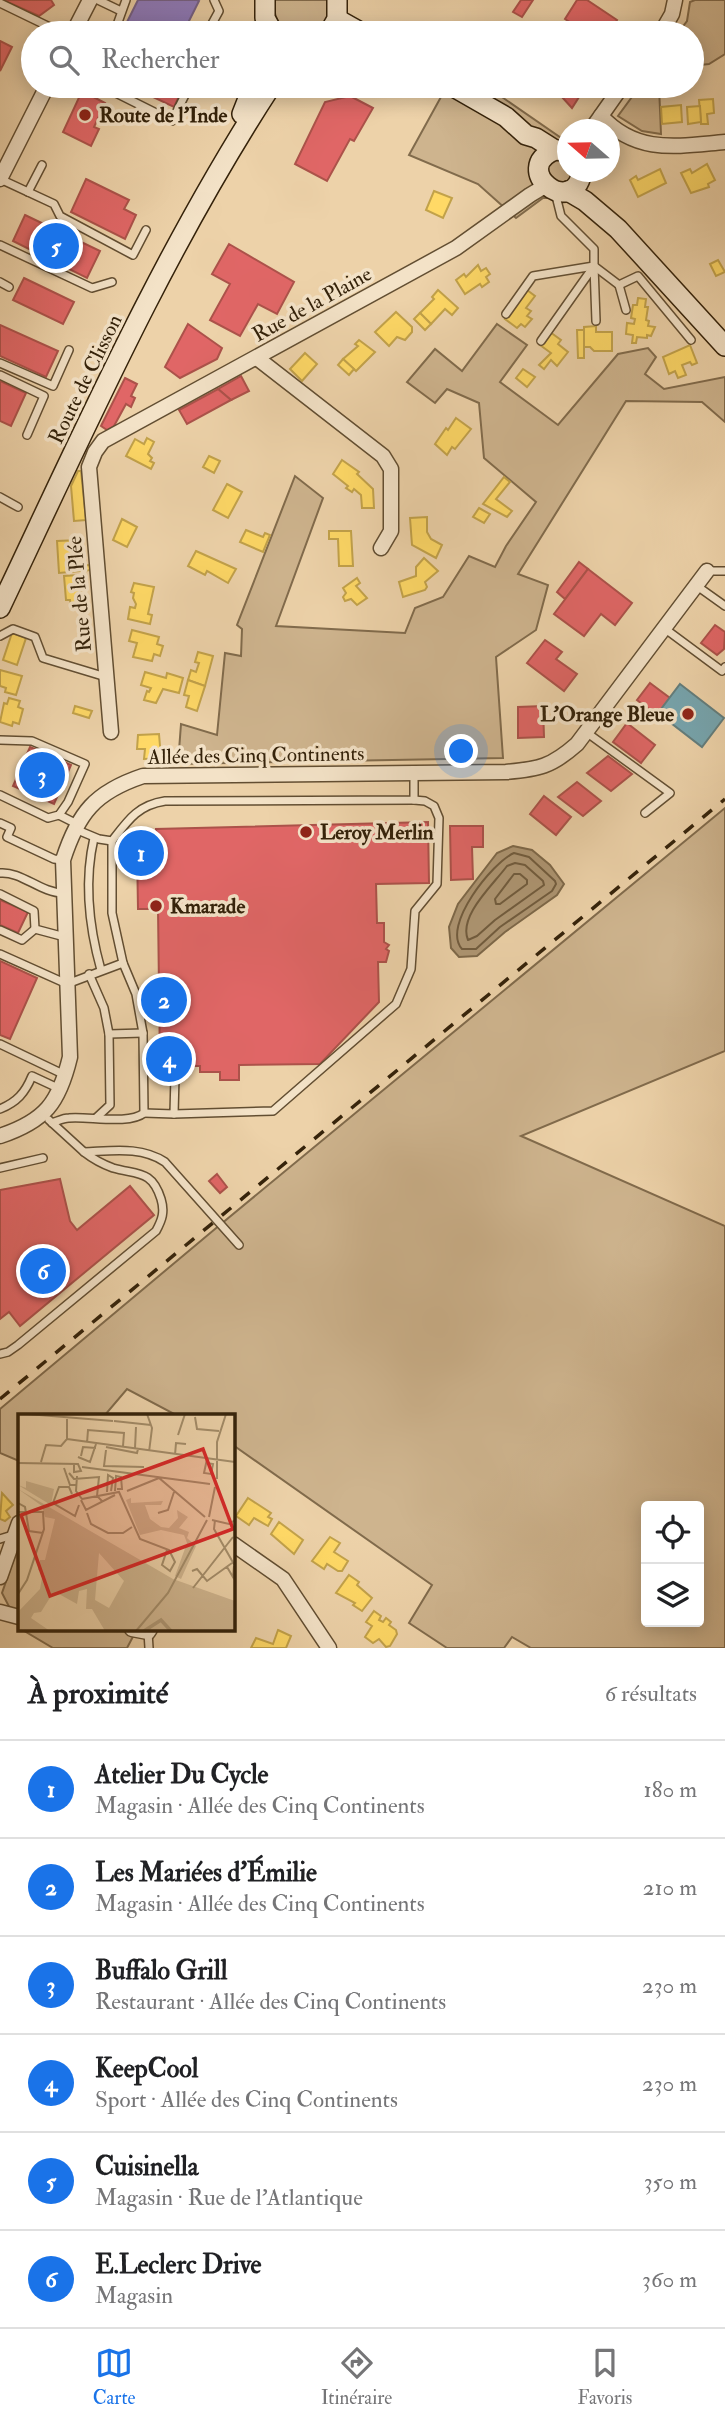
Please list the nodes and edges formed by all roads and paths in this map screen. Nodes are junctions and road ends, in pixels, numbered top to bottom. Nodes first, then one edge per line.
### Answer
1 (90, 0) edge
2 (98, 0) edge
3 (126, 0) edge
4 (214, 0) edge
5 (675, 0) edge
6 (261, 2) edge
7 (0, 3) edge
8 (121, 11) junction
9 (37, 21) edge
10 (79, 21) edge
11 (118, 21) edge
12 (214, 21) edge
13 (266, 21) edge
14 (668, 21) edge
15 (41, 98) edge
16 (126, 98) edge
17 (184, 98) edge
18 (248, 98) edge
19 (264, 98) edge
20 (473, 98) edge
21 (614, 98) edge
22 (601, 116) junction
23 (599, 119) edge
24 (526, 135) junction
25 (725, 142) edge
26 (557, 148) edge
27 (557, 152) edge
28 (42, 165) dead end
29 (540, 166) junction
30 (217, 173) junction
31 (0, 179) edge
32 (566, 183) edge
33 (28, 192) junction
34 (146, 230) dead end
35 (0, 245) edge
36 (594, 266) junction
37 (0, 282) edge
38 (112, 282) dead end
39 (619, 285) junction
40 (9, 287) dead end
41 (626, 310) dead end
42 (506, 314) dead end
43 (596, 321) dead end
44 (691, 340) dead end
45 (541, 341) dead end
46 (725, 346) edge
47 (69, 350) dead end
48 (257, 358) junction
49 (0, 363) edge
50 (0, 375) edge
51 (27, 435) dead end
52 (95, 452) joint
53 (0, 497) edge
54 (18, 507) dead end
55 (381, 548) dead end
56 (708, 571) joint
57 (725, 571) edge
58 (696, 586) junction
59 (725, 606) edge
60 (0, 608) edge
61 (664, 628) junction
62 (0, 636) edge
63 (725, 667) edge
64 (107, 677) junction
65 (111, 732) dead end
66 (586, 732) junction
67 (0, 740) edge
68 (414, 773) junction
69 (0, 795) edge
70 (414, 800) junction
71 (645, 813) dead end
72 (59, 815) junction
73 (0, 823) edge
74 (76, 827) junction
75 (94, 838) junction
76 (112, 841) junction
77 (63, 860) junction
78 (0, 873) edge
79 (63, 893) junction
80 (0, 894) edge
81 (35, 929) junction
82 (0, 930) edge
83 (65, 937) junction
84 (0, 954) edge
85 (123, 963) junction
86 (101, 970) junction
87 (89, 974) junction
88 (67, 984) junction
89 (143, 1033) junction
90 (109, 1034) junction
91 (0, 1044) edge
92 (175, 1076) dead end
93 (63, 1082) junction
94 (0, 1109) edge
95 (144, 1113) junction
96 (174, 1114) junction
97 (96, 1118) junction
98 (48, 1119) junction
99 (0, 1136) edge
100 (83, 1152) junction
101 (43, 1158) dead end
102 (0, 1168) edge
103 (239, 1245) dead end
104 (0, 1354) edge
105 (17, 1528) edge
106 (0, 1539) edge
107 (234, 1545) edge
108 (0, 1577) edge
109 (0, 1612) edge
110 (18, 1618) edge
111 (149, 1631) edge
112 (149, 1648) edge
113 (329, 1648) edge

1 - 10 street
2 - 8 lane
3 - 8 lane
4 - 12 lane
5 - 14 street
6 - 13 main road
7 - 9 lane
8 - 11 lane
15 - 31 street
16 - 17 lane
18 - 30 main road, Route de Clisson
19 - 30 main road, Route de Clisson
20 - 24 main road
21 - 22 street
22 - 23 street
22 - 25 street
24 - 26 main road
24 - 29 main road
27 - 29 main road
28 - 33 lane
29 - 32 main road
30 - 60 main road, Route de Clisson
31 - 33 lane
32 - 36 lane
32 - 46 main road
32 - 48 street, Rue de la Plaine
33 - 34 lane
35 - 38 lane
36 - 39 lane
36 - 42 lane
36 - 43 lane
36 - 45 lane
37 - 40 lane
39 - 41 lane
39 - 44 lane
47 - 49 lane
48 - 52 street, Rue de la Plaine
48 - 55 street
50 - 51 lane
52 - 64 street, Rue de la Plée
53 - 54 lane
56 - 57 lane
56 - 58 street, Allée des Cinq Continents
58 - 59 lane
58 - 61 street, Allée des Cinq Continents
61 - 63 lane
61 - 66 street, Allée des Cinq Continents
62 - 64 lane
64 - 65 street, Rue de la Plée
66 - 68 street, Allée des Cinq Continents
66 - 71 lane
67 - 72 lane
68 - 70 lane
68 - 74 street, Allée des Cinq Continents
69 - 72 lane
70 - 76 lane
70 - 96 lane
72 - 74 lane
73 - 77 lane
74 - 75 lane
74 - 77 street, Allée des Cinq Continents
75 - 76 lane
75 - 86 lane
76 - 85 lane
77 - 79 street, Allée des Cinq Continents
78 - 79 lane
79 - 83 street, Allée des Cinq Continents
80 - 81 lane
81 - 82 lane
81 - 83 lane
83 - 88 street, Allée des Cinq Continents
84 - 88 lane
85 - 86 lane
85 - 89 lane
86 - 87 lane
87 - 88 lane
87 - 90 lane
88 - 93 street, Allée des Cinq Continents
89 - 90 lane
89 - 95 lane
90 - 97 lane
91 - 93 lane
92 - 96 lane
93 - 94 lane
93 - 98 street, Allée des Cinq Continents
95 - 96 lane
95 - 97 lane
97 - 98 lane
98 - 99 street, Allée des Cinq Continents
98 - 100 lane
100 - 103 lane
100 - 104 lane
101 - 102 lane
105 - 106 lane
105 - 108 street
107 - 113 street
109 - 110 street
111 - 112 lane

